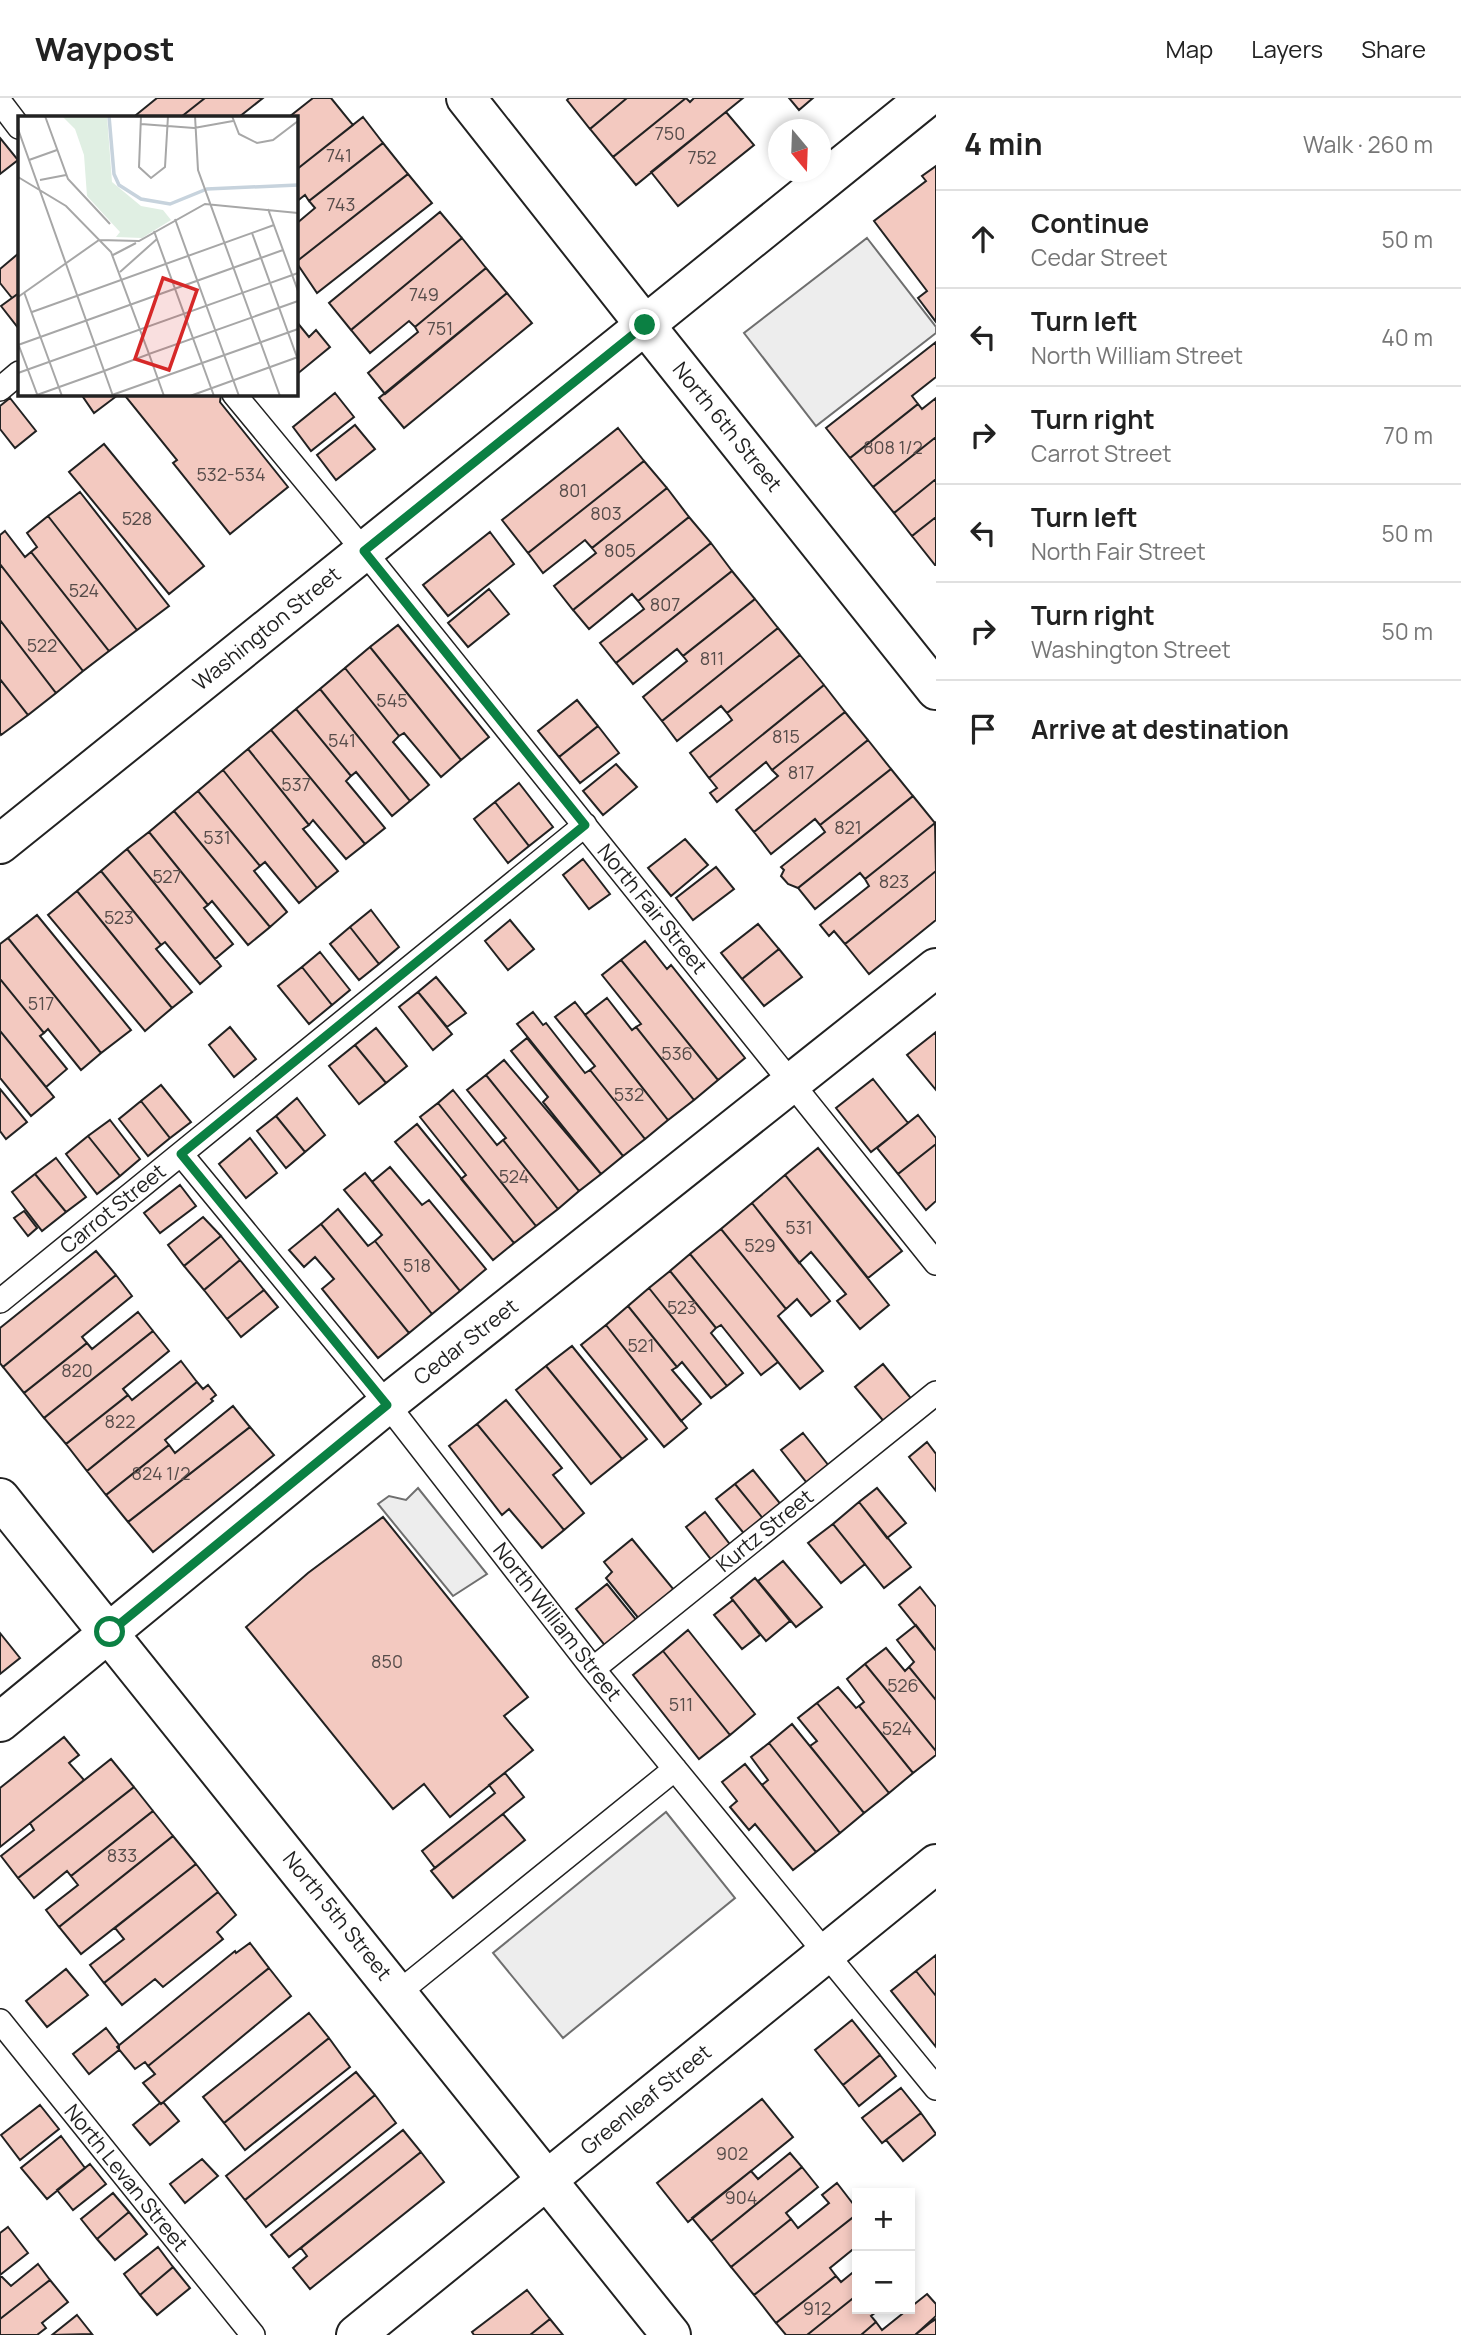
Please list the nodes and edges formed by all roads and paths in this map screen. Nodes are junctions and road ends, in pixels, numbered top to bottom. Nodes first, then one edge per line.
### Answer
1 (467, 98) edge
2 (0, 102) edge
3 (926, 104) edge
4 (18, 126) edge
5 (645, 325) junction
6 (18, 374) edge
7 (0, 389) edge
8 (236, 396) edge
9 (364, 551) junction
10 (936, 690) edge
11 (585, 825) junction
12 (0, 844) edge
13 (936, 968) edge
14 (792, 1084) junction
15 (181, 1154) junction
16 (936, 1263) edge
17 (0, 1301) edge
18 (936, 1393) edge
19 (387, 1405) junction
20 (0, 1498) edge
21 (110, 1632) junction
22 (593, 1669) junction
23 (0, 1722) edge
24 (675, 1769) junction
25 (936, 1864) edge
26 (827, 1953) junction
27 (398, 1993) junction
28 (0, 2021) edge
29 (936, 2088) edge
30 (548, 2179) junction
31 (253, 2335) edge
32 (356, 2335) edge
33 (671, 2335) edge

1 - 5 street, North 6th Street
2 - 4 lane
3 - 5 street, Washington Street
5 - 9 street, Washington Street
5 - 10 street, North 6th Street
6 - 7 lane
8 - 9 lane, North Fair Street
9 - 11 lane, North Fair Street
9 - 12 street, Washington Street
11 - 14 lane, North Fair Street
11 - 15 lane, Carrot Street
13 - 14 street, Cedar Street
14 - 16 lane, North Fair Street
14 - 19 street, Cedar Street
15 - 17 lane, Carrot Street
15 - 19 lane, North William Street
18 - 22 lane, Kurtz Street
19 - 21 street, Cedar Street
19 - 22 lane, North William Street
20 - 21 street, North 5th Street
21 - 23 street, Cedar Street
21 - 27 street, North 5th Street
22 - 24 lane, North William Street
24 - 26 lane, North William Street
24 - 27 lane
25 - 26 street, Greenleaf Street
26 - 29 lane, North William Street
26 - 30 street, Greenleaf Street
27 - 30 street, North 5th Street
28 - 31 lane, North Levan Street
30 - 32 street, Greenleaf Street
30 - 33 street, North 5th Street

